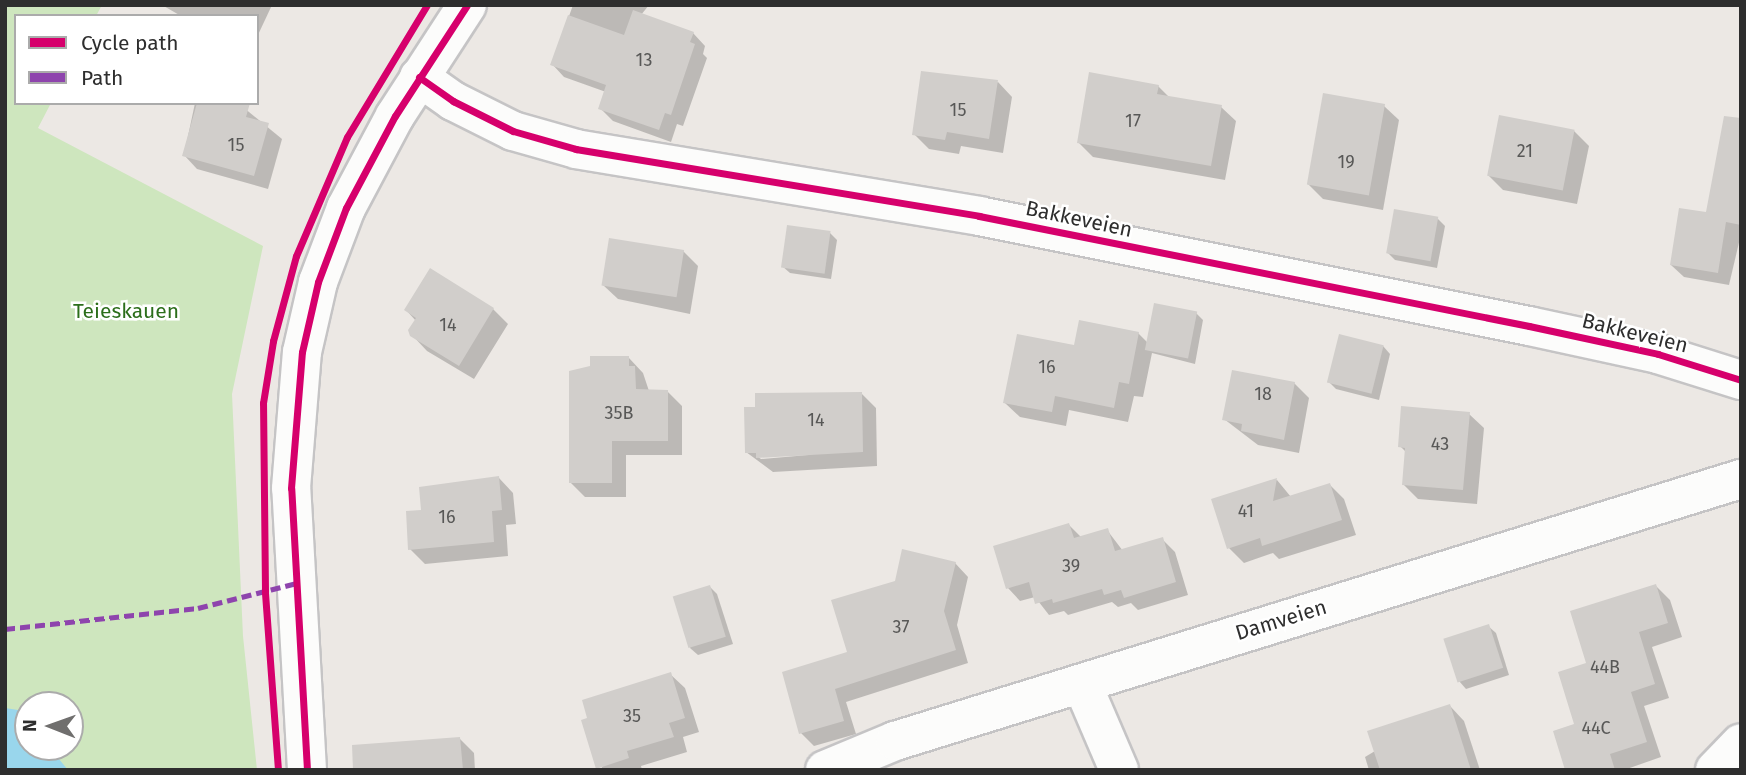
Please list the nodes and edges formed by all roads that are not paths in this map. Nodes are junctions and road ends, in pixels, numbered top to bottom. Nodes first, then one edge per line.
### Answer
1 (467, 5) edge
2 (419, 76) junction
3 (1741, 380) edge
4 (1741, 479) edge
5 (1083, 686) junction
6 (1741, 743) edge
7 (307, 770) edge
8 (825, 770) edge
9 (1119, 770) edge
10 (1715, 770) edge

1 - 2 street
2 - 3 street, Bakkeveien
2 - 7 street
4 - 5 street, Damveien
5 - 8 street, Damveien
5 - 9 street
6 - 10 street

